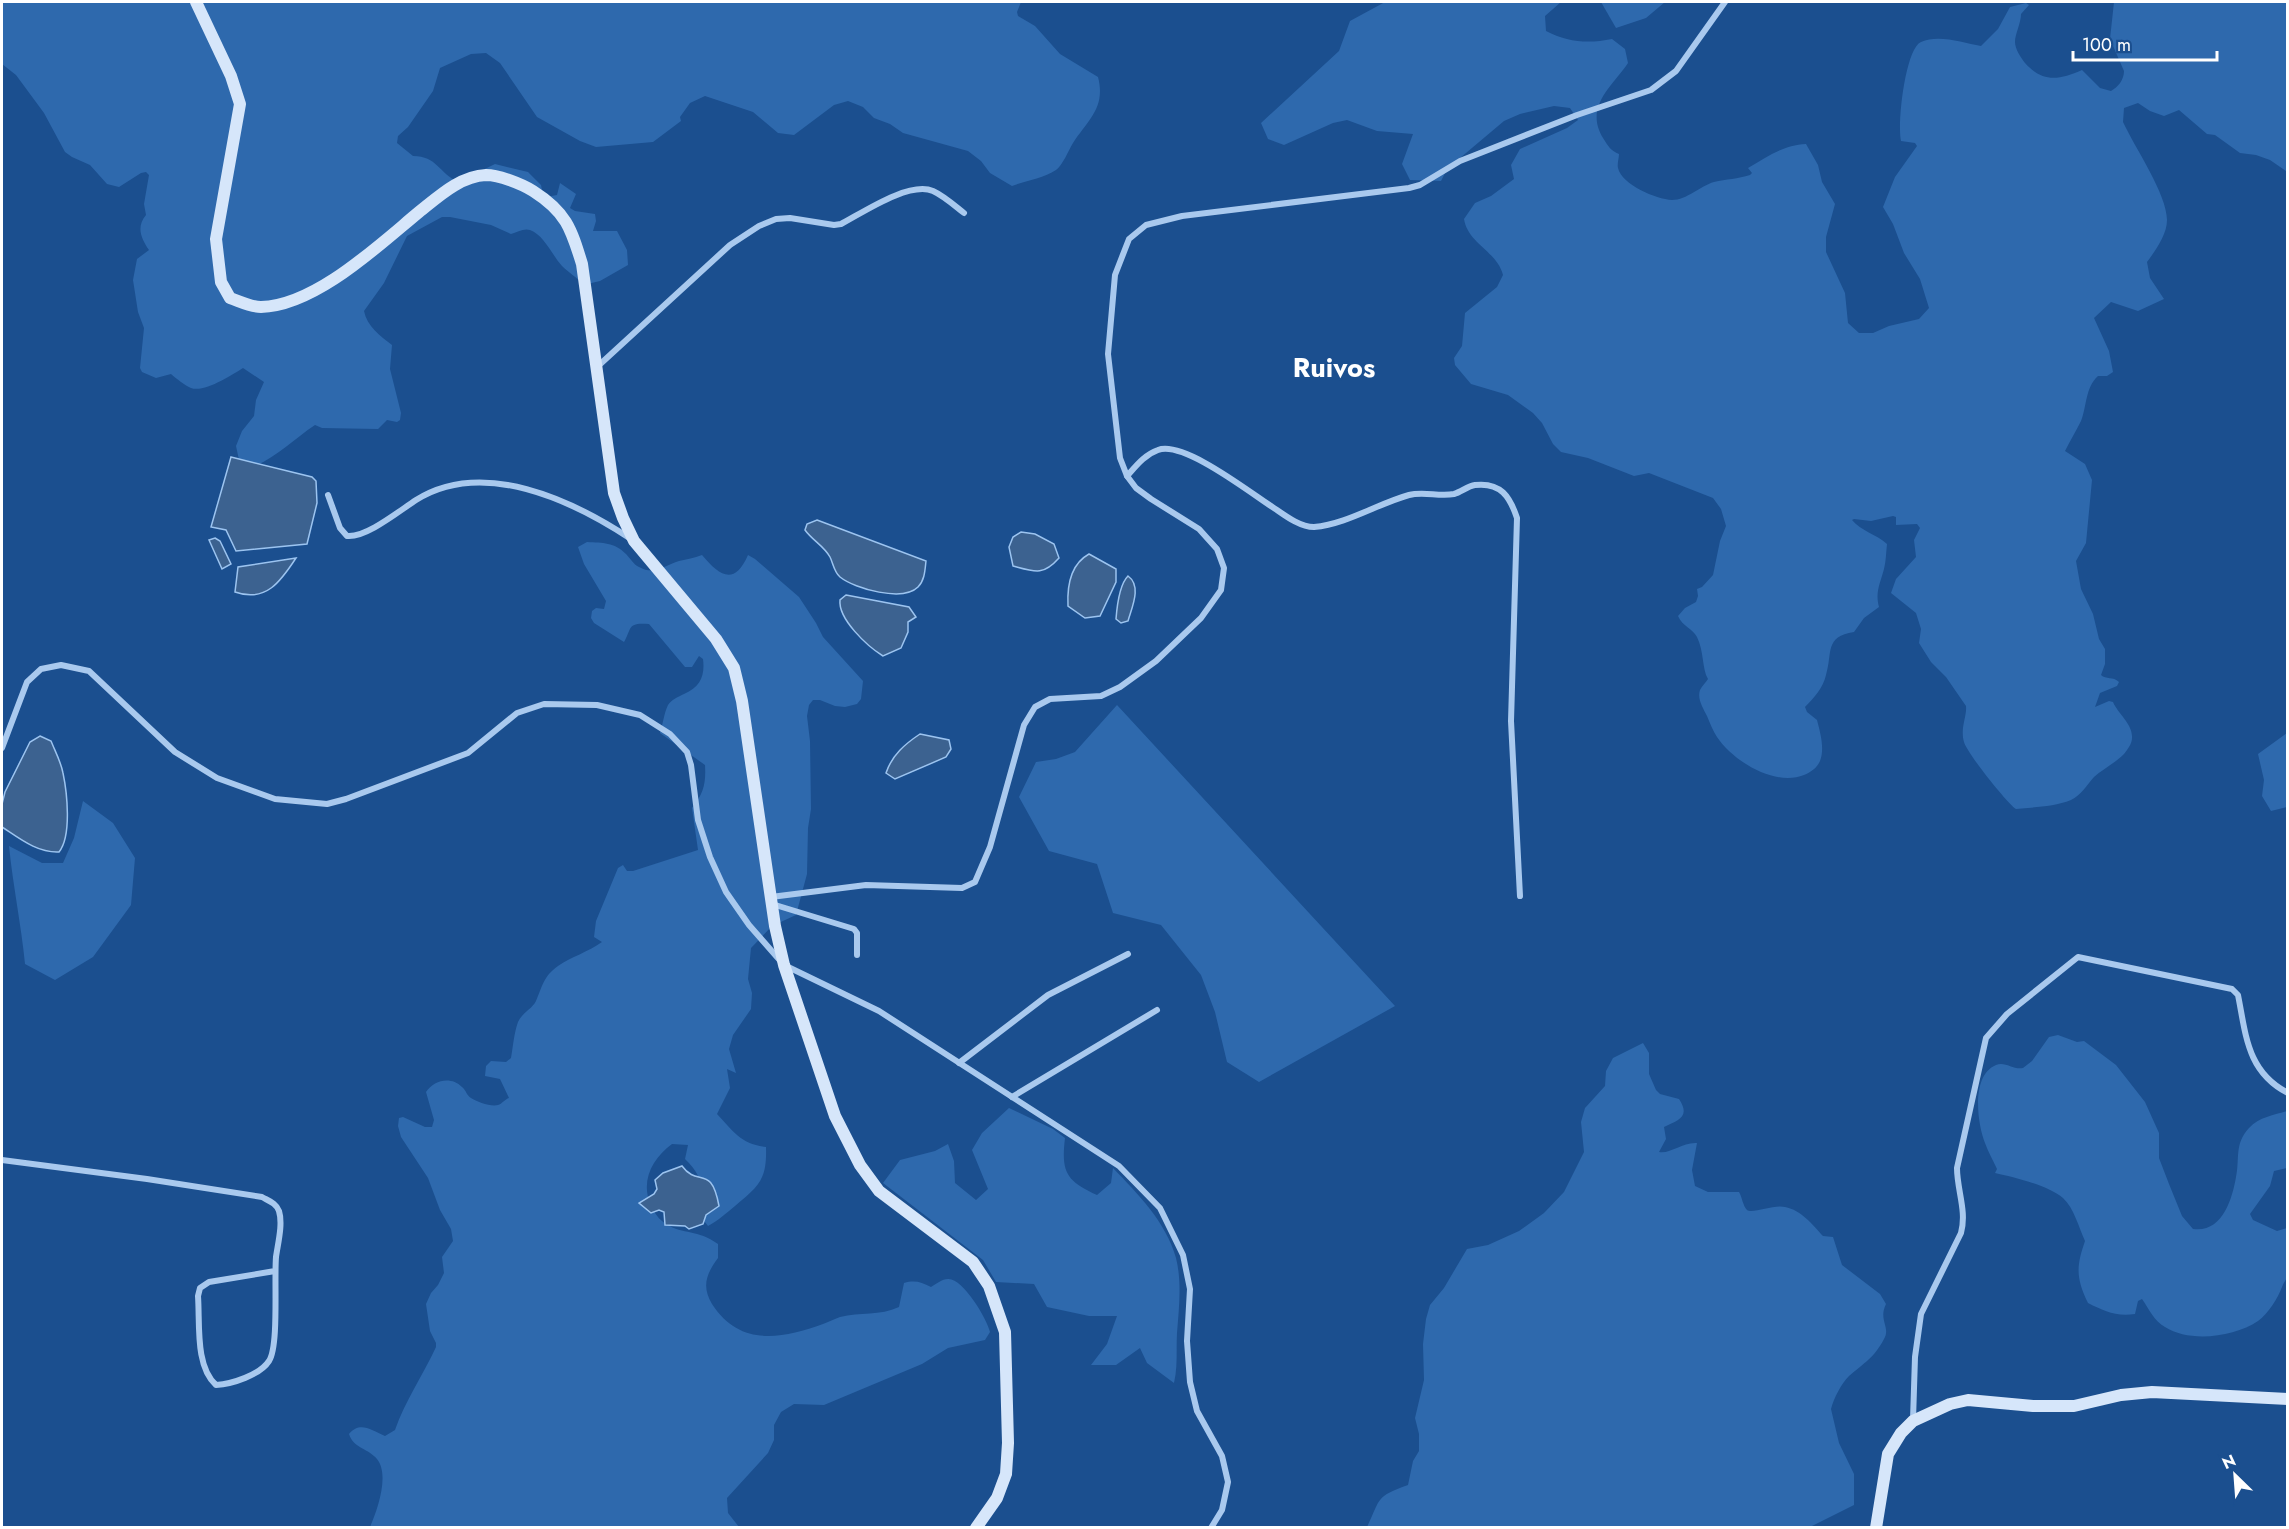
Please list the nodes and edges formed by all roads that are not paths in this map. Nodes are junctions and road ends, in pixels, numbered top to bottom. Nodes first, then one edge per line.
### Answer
1 (196, 2) edge
2 (1725, 2) edge
3 (964, 213) dead end
4 (596, 367) junction
5 (1127, 476) junction
6 (328, 495) dead end
7 (634, 541) junction
8 (2, 748) edge
9 (1520, 896) dead end
10 (771, 900) junction
11 (1128, 954) dead end
12 (857, 955) dead end
13 (784, 965) junction
14 (1157, 1010) dead end
15 (959, 1063) junction
16 (2288, 1093) edge
17 (1012, 1097) junction
18 (2, 1160) edge
19 (275, 1271) junction
20 (2288, 1399) edge
21 (1913, 1421) junction
22 (976, 1527) edge
23 (1211, 1527) edge
24 (1876, 1527) edge

1 - 4 street
2 - 5 street
3 - 4 street
4 - 7 street
5 - 9 street
5 - 10 street
6 - 7 street
7 - 10 street
8 - 13 street
10 - 12 street
10 - 13 street
11 - 15 street
13 - 15 street
13 - 22 street
14 - 17 street
15 - 17 street
16 - 21 street
17 - 23 street
18 - 19 street
19 - 19 street
20 - 21 street
21 - 24 street

